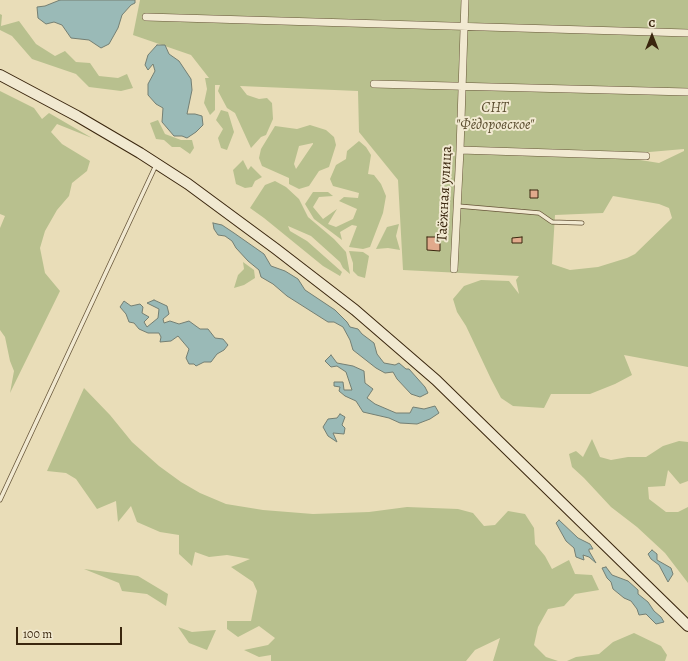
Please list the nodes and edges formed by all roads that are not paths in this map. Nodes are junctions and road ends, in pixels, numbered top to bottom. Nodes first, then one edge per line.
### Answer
1 (465, 0) edge
2 (146, 18) dead end
3 (464, 26) junction
4 (688, 33) edge
5 (0, 75) edge
6 (374, 84) dead end
7 (462, 86) junction
8 (688, 92) edge
9 (460, 150) junction
10 (646, 156) dead end
11 (157, 164) junction
12 (458, 206) junction
13 (582, 223) dead end
14 (454, 269) dead end
15 (0, 500) edge
16 (688, 626) edge

1 - 3 street, Таёжная улица
2 - 3 street
3 - 4 street
3 - 7 street, Таёжная улица
5 - 11 main road
6 - 7 street
7 - 8 street
7 - 9 street, Таёжная улица
9 - 10 street
9 - 12 street, Таёжная улица
11 - 15 lane
11 - 16 main road
12 - 13 lane
12 - 14 street, Таёжная улица

